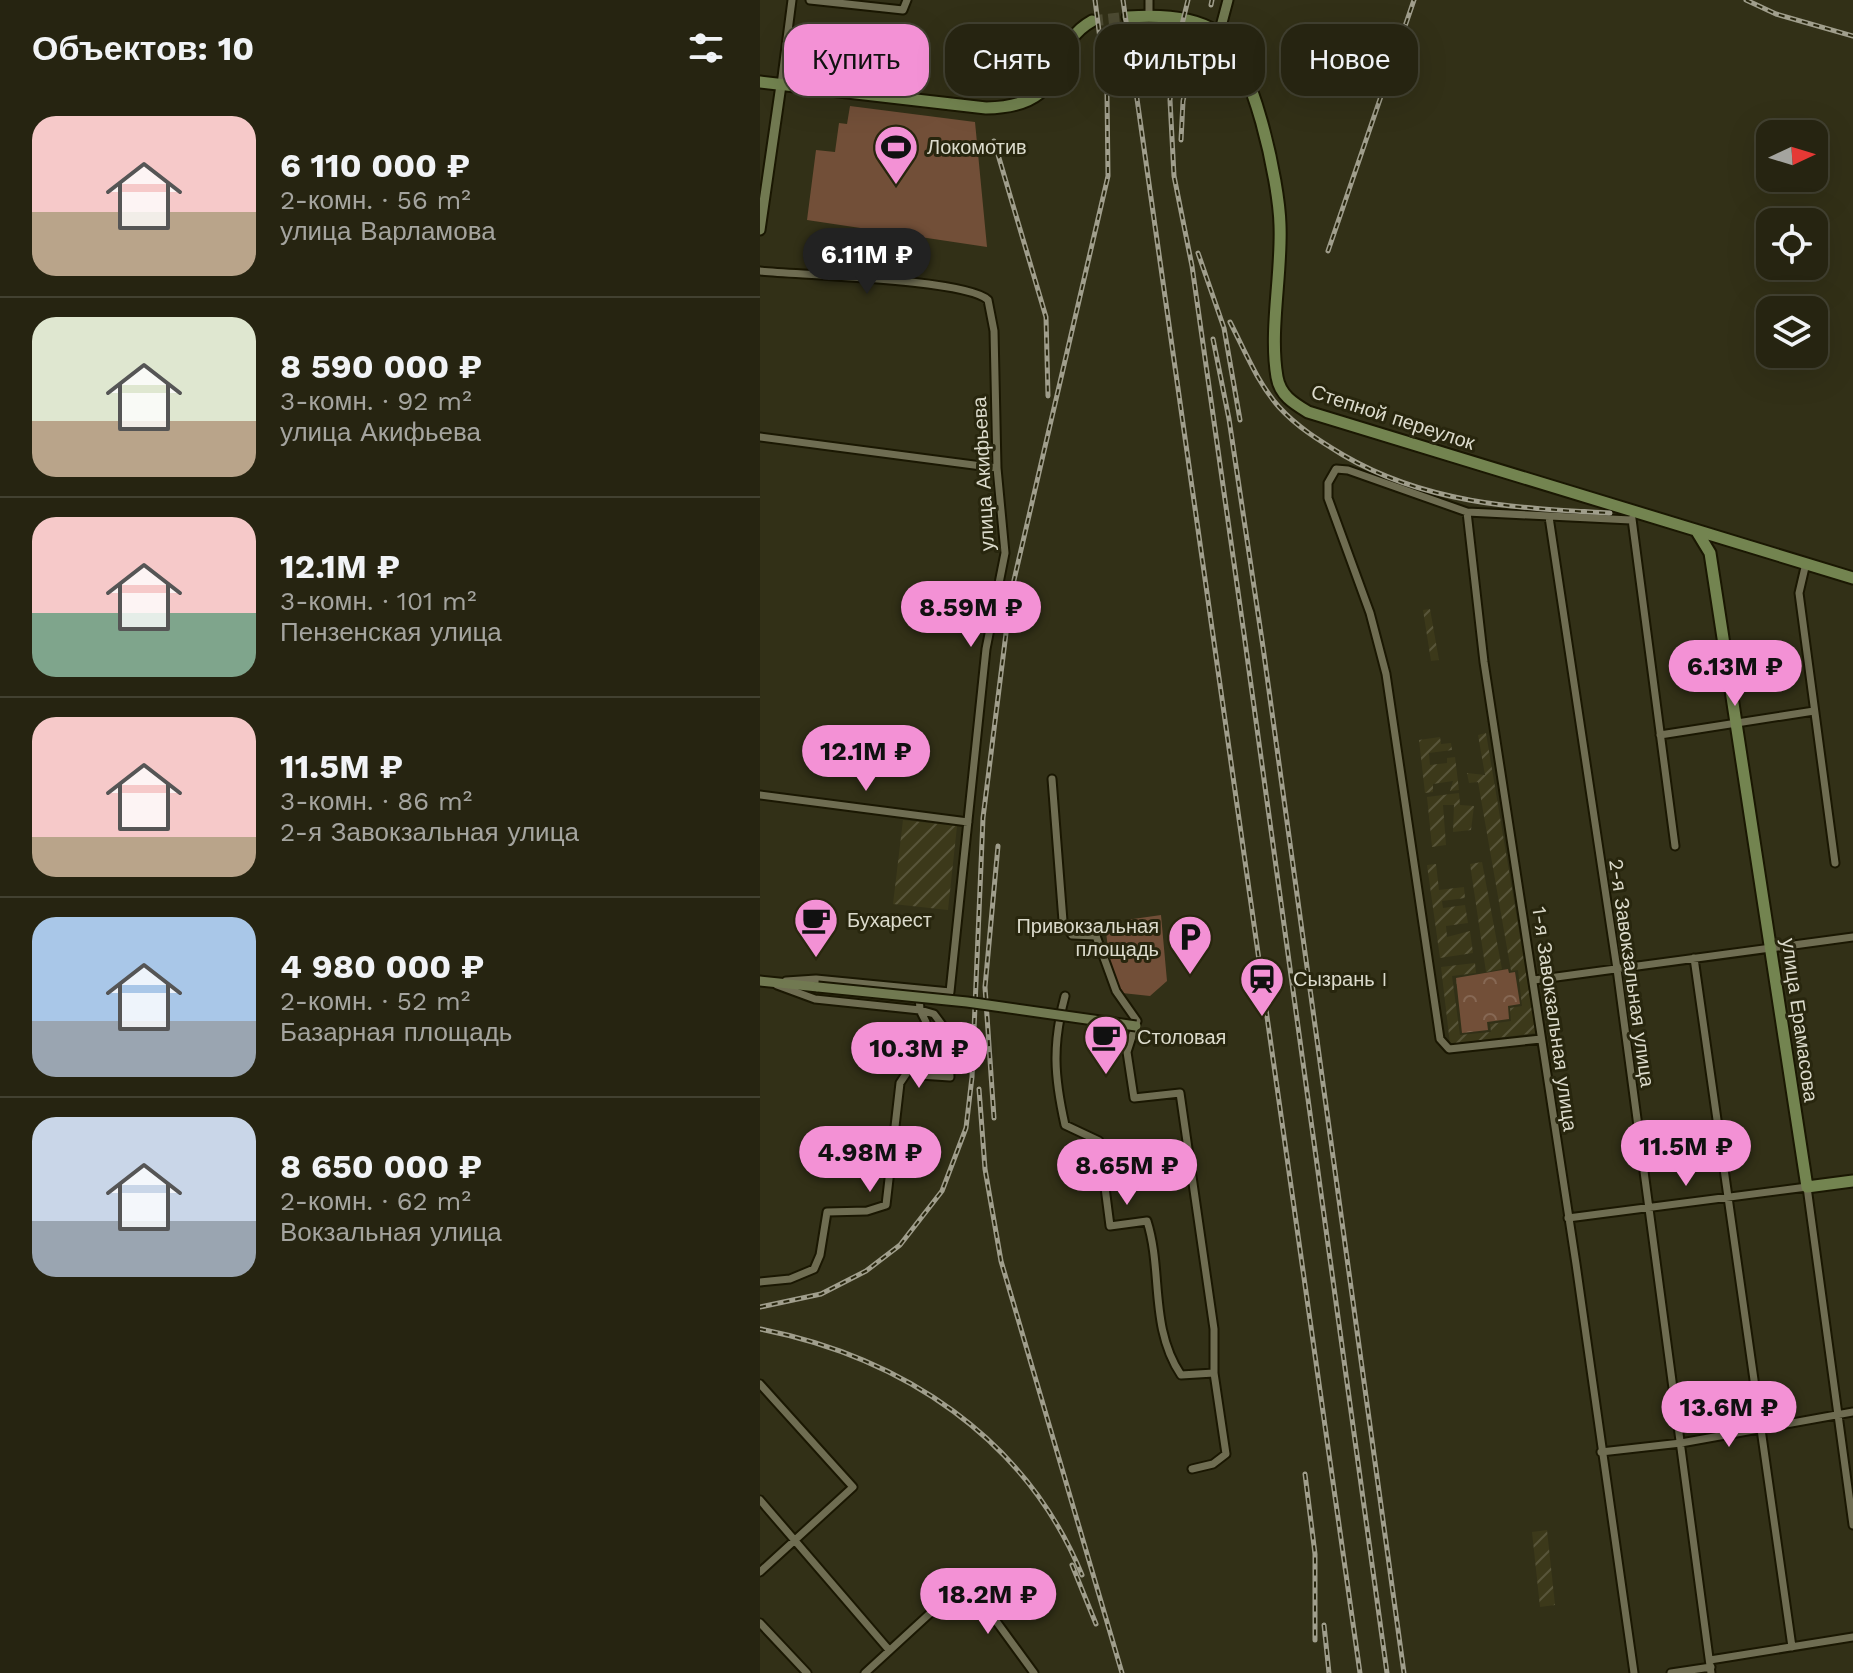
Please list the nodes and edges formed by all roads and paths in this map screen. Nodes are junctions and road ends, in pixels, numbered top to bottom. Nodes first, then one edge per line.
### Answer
1 (792, 0) edge
2 (810, 0) edge
3 (907, 0) edge
4 (1149, 0) edge
5 (1228, 0) edge
6 (1149, 16) junction
7 (1128, 17) tunnel mouth
8 (1092, 21) tunnel mouth
9 (1192, 24) edge
10 (1222, 24) edge
11 (760, 82) edge
12 (781, 85) junction
13 (1251, 96) edge
14 (760, 230) edge
15 (760, 271) edge
16 (760, 437) edge
17 (997, 468) junction
18 (1467, 512) junction
19 (1633, 515) junction
20 (1549, 517) junction
21 (1693, 527) junction
22 (1732, 539) junction
23 (1710, 553) junction
24 (1806, 563) junction
25 (1853, 578) edge
26 (1814, 711) junction
27 (1737, 723) junction
28 (1660, 735) junction
29 (1052, 779) dead end
30 (760, 795) edge
31 (968, 822) junction
32 (1675, 846) dead end
33 (1835, 863) dead end
34 (1853, 937) edge
35 (1771, 948) junction
36 (1694, 958) junction
37 (1617, 969) junction
38 (1534, 980) junction
39 (764, 981) edge
40 (919, 989) junction
41 (1065, 996) dead end
42 (920, 1010) junction
43 (1134, 1030) junction
44 (1541, 1039) junction
45 (920, 1064) junction
46 (1853, 1181) edge
47 (1807, 1187) junction
48 (1730, 1198) junction
49 (1649, 1209) junction
50 (1568, 1218) junction
51 (760, 1282) edge
52 (1214, 1373) junction
53 (760, 1384) edge
54 (1853, 1412) edge
55 (1837, 1414) junction
56 (1763, 1426) junction
57 (1681, 1443) junction
58 (1601, 1452) junction
59 (1192, 1469) dead end
60 (760, 1500) edge
61 (1853, 1525) edge
62 (795, 1540) junction
63 (760, 1572) edge
64 (760, 1623) edge
65 (1853, 1637) edge
66 (1792, 1647) junction
67 (889, 1650) junction
68 (1711, 1667) edge
69 (807, 1673) edge
70 (865, 1673) edge
71 (1034, 1673) edge
72 (1634, 1673) edge
73 (1671, 1673) edge

1 - 12 street
2 - 3 street
4 - 6 street
5 - 10 street
6 - 7 main road
6 - 9 main road
8 - 12 main road
11 - 12 main road
12 - 14 street
13 - 19 main road, Степной переулок
15 - 17 street, улица Акифьева
16 - 17 street
17 - 31 street, улица Акифьева
18 - 20 street
18 - 38 street, 1-я Завокзальная улица
18 - 44 street
19 - 20 street
19 - 21 main road, Степной переулок
19 - 28 street
20 - 37 street, 2-я Завокзальная улица
21 - 22 main road, Степной переулок
21 - 23 main road, улица Ерамасова
22 - 23 main road
22 - 24 main road, Степной переулок
23 - 27 main road, улица Ерамасова
24 - 25 main road, Степной переулок
24 - 26 street
26 - 27 street
26 - 33 street
27 - 28 street
27 - 35 main road, улица Ерамасова
28 - 32 street
29 - 43 street
30 - 31 street
31 - 40 street, улица Акифьева
34 - 35 street
35 - 36 street
35 - 47 main road, улица Ерамасова
36 - 37 street
36 - 48 street
37 - 38 street
37 - 49 street, 2-я Завокзальная улица
38 - 44 street, 1-я Завокзальная улица
39 - 40 street
39 - 42 street
39 - 43 street, bridge
40 - 42 street
41 - 52 street
42 - 45 street
42 - 45 street
43 - 52 street
44 - 50 street, 1-я Завокзальная улица
45 - 51 street
46 - 47 main road
47 - 48 street
47 - 55 street, улица Ерамасова
48 - 49 street
48 - 56 street
49 - 50 street
49 - 57 street, 2-я Завокзальная улица
50 - 58 street, 1-я Завокзальная улица
52 - 59 street
53 - 62 street
54 - 55 street
55 - 56 street
55 - 61 street, улица Ерамасова
56 - 57 street
56 - 66 street
57 - 58 street
57 - 68 street, 2-я Завокзальная улица
58 - 72 street, 1-я Завокзальная улица
60 - 62 street
62 - 63 street
62 - 67 street
64 - 69 street
65 - 66 street
66 - 68 street
67 - 70 street
67 - 71 street
68 - 73 street

